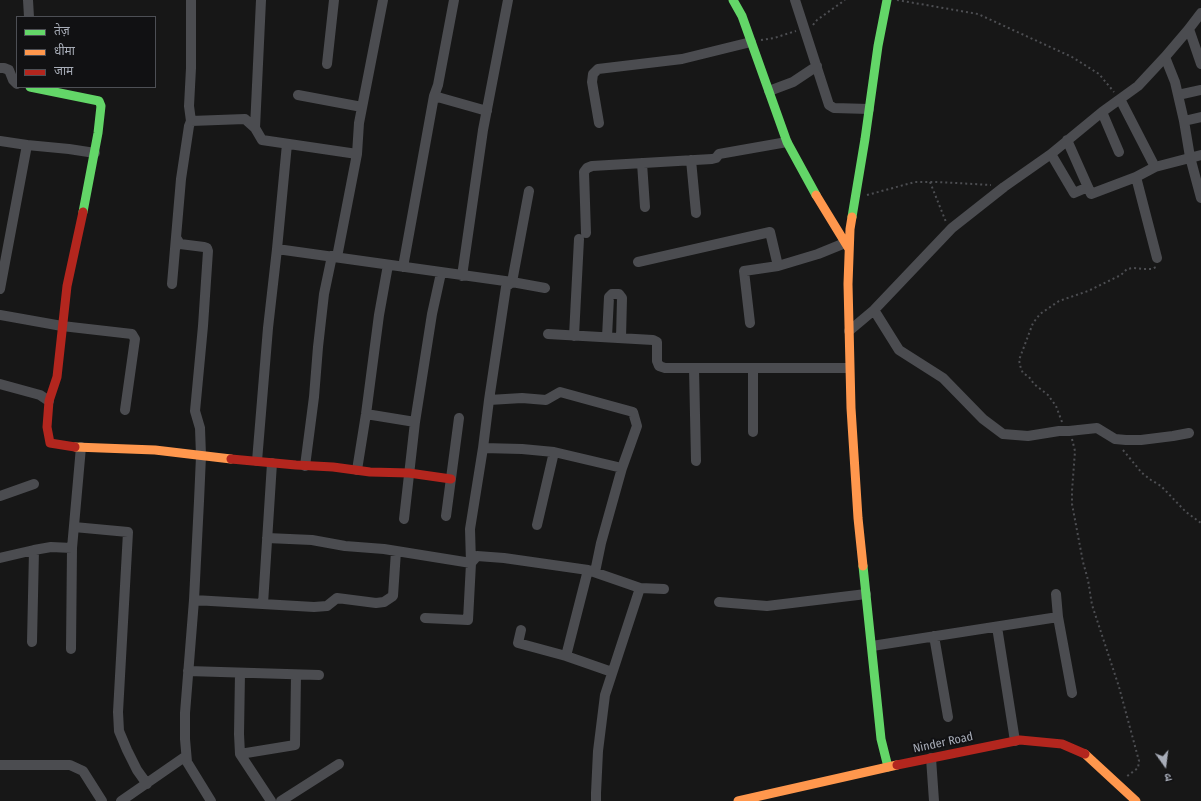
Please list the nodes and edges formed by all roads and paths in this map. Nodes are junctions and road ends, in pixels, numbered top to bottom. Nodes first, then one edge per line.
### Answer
1 (28, 0) edge
2 (191, 0) edge
3 (261, 0) edge
4 (334, 0) edge
5 (383, 0) edge
6 (454, 0) edge
7 (508, 0) edge
8 (733, 0) edge
9 (795, 0) edge
10 (887, 0) edge
11 (897, 0) edge
12 (1201, 13) edge
13 (29, 16) edge
14 (1189, 29) junction
15 (751, 42) junction
16 (1165, 57) junction
17 (327, 64) dead end
18 (1201, 64) edge
19 (817, 66) junction
20 (0, 68) edge
21 (16, 83) edge
22 (35, 88) edge
23 (1201, 90) edge
24 (769, 91) junction
25 (298, 95) dead end
26 (1178, 95) junction
27 (434, 96) junction
28 (1120, 99) junction
29 (362, 107) junction
30 (869, 109) junction
31 (487, 111) junction
32 (1102, 112) junction
33 (1201, 117) edge
34 (191, 121) junction
35 (1184, 121) junction
36 (599, 123) dead end
37 (255, 128) junction
38 (1067, 140) junction
39 (0, 141) edge
40 (787, 142) junction
41 (287, 144) junction
42 (27, 145) junction
43 (1119, 152) dead end
44 (95, 153) junction
45 (357, 154) junction
46 (1051, 154) junction
47 (1201, 155) edge
48 (1190, 157) junction
49 (691, 160) junction
50 (642, 163) junction
51 (1155, 167) junction
52 (1136, 177) junction
53 (930, 182) junction
54 (1004, 187) junction
55 (1088, 187) junction
56 (529, 192) dead end
57 (855, 198) junction
58 (1201, 198) edge
59 (645, 207) dead end
60 (696, 213) dead end
61 (949, 231) junction
62 (177, 239) junction
63 (847, 246) junction
64 (277, 249) junction
65 (335, 257) junction
66 (638, 262) dead end
67 (1158, 262) joint
68 (388, 265) junction
69 (778, 266) junction
70 (403, 268) junction
71 (442, 273) junction
72 (462, 276) junction
73 (512, 282) junction
74 (172, 284) dead end
75 (545, 288) dead end
76 (0, 289) edge
77 (874, 310) junction
78 (0, 315) edge
79 (750, 323) dead end
80 (62, 326) junction
81 (849, 331) junction
82 (548, 334) dead end
83 (574, 336) junction
84 (607, 337) junction
85 (621, 338) junction
86 (694, 368) junction
87 (753, 368) junction
88 (849, 368) junction
89 (0, 384) edge
90 (489, 400) junction
91 (49, 401) junction
92 (125, 410) dead end
93 (366, 414) junction
94 (459, 418) dead end
95 (415, 422) junction
96 (1069, 431) junction
97 (753, 432) dead end
98 (1189, 432) dead end
99 (1115, 439) junction
100 (82, 447) junction
101 (483, 448) junction
102 (554, 452) junction
103 (201, 456) junction
104 (257, 461) junction
105 (696, 461) dead end
106 (272, 463) junction
107 (306, 466) junction
108 (622, 468) junction
109 (357, 470) junction
110 (410, 473) junction
111 (451, 479) junction
112 (34, 484) dead end
113 (0, 496) edge
114 (446, 516) dead end
115 (404, 519) dead end
116 (1201, 523) edge
117 (537, 525) dead end
118 (74, 527) junction
119 (267, 538) junction
120 (72, 548) junction
121 (34, 550) junction
122 (396, 551) junction
123 (0, 558) edge
124 (471, 563) junction
125 (592, 571) junction
126 (640, 588) junction
127 (664, 589) dead end
128 (866, 594) junction
129 (1056, 594) dead end
130 (194, 600) junction
131 (719, 602) dead end
132 (263, 604) junction
133 (1058, 617) junction
134 (425, 618) dead end
135 (997, 627) junction
136 (521, 630) dead end
137 (934, 636) junction
138 (32, 642) dead end
139 (872, 646) junction
140 (71, 649) dead end
141 (566, 656) junction
142 (188, 671) junction
143 (612, 672) junction
144 (240, 673) junction
145 (296, 675) junction
146 (319, 675) dead end
147 (1072, 693) dead end
148 (948, 717) dead end
149 (1015, 741) junction
150 (240, 754) junction
151 (186, 756) junction
152 (931, 758) junction
153 (339, 764) dead end
154 (0, 765) edge
155 (888, 767) junction
156 (1117, 783) junction
157 (147, 784) junction
158 (102, 801) edge
159 (121, 801) edge
160 (211, 801) edge
161 (271, 801) edge
162 (281, 801) edge
163 (596, 801) edge
164 (738, 801) edge
165 (934, 801) edge
166 (1136, 801) edge

1 - 13 street
2 - 34 street
3 - 37 street
4 - 17 street
5 - 29 street
6 - 27 street
7 - 31 street
8 - 15 street
9 - 19 street
10 - 30 street
11 - 28 path
12 - 14 street
14 - 16 street
14 - 18 street
15 - 24 street
15 - 36 street
16 - 26 street
16 - 28 street
19 - 24 street
19 - 30 street
20 - 21 street
22 - 44 street
23 - 26 street
24 - 40 street
25 - 29 street
26 - 35 street
27 - 31 street
27 - 70 street
28 - 32 street
28 - 51 street
29 - 45 street
30 - 57 street
31 - 72 street
32 - 38 street
32 - 43 street
33 - 35 street
34 - 37 street
34 - 62 street
35 - 48 street
37 - 41 street
38 - 46 street
38 - 55 street
39 - 42 street
40 - 49 street
40 - 63 street
41 - 45 street
41 - 64 street
42 - 44 street
42 - 76 street
44 - 80 street
45 - 65 street
46 - 54 street
46 - 55 street
47 - 48 street
48 - 51 street
48 - 58 street
49 - 50 street
49 - 60 street
50 - 59 street
50 - 83 street
51 - 52 street
52 - 55 street
52 - 67 street
53 - 54 path
53 - 57 path
53 - 61 path
54 - 61 street
56 - 73 street
57 - 63 street
61 - 77 street
62 - 74 street
62 - 103 street
63 - 69 street
63 - 81 street
64 - 65 street
64 - 104 street
65 - 68 street
65 - 107 street
66 - 69 street
67 - 96 path
68 - 70 street
68 - 93 street
69 - 79 street
70 - 71 street
71 - 72 street
71 - 95 street
72 - 73 street
73 - 75 street
73 - 90 street
77 - 81 street
77 - 96 street
78 - 80 street
80 - 91 street
80 - 92 street
81 - 88 street
82 - 83 street
83 - 84 street
84 - 85 street
84 - 85 street
85 - 86 street
86 - 87 street
86 - 105 street
87 - 88 street
87 - 97 street
88 - 128 street
89 - 91 street
90 - 101 street
90 - 108 street
91 - 100 street
93 - 95 street
93 - 109 street
94 - 111 street
95 - 110 street
96 - 99 street
96 - 156 path
98 - 99 street
99 - 116 path
100 - 103 street
100 - 118 street
101 - 102 street
101 - 124 street
102 - 108 street
102 - 117 street
103 - 104 street
103 - 130 street
104 - 106 street
106 - 107 street
106 - 119 street
107 - 109 street
108 - 125 street
109 - 110 street
110 - 111 street
110 - 115 street
111 - 114 street
112 - 113 street
118 - 120 street
118 - 157 street
119 - 122 street
119 - 132 street
120 - 121 street
120 - 140 street
121 - 123 street
121 - 138 street
122 - 124 street
122 - 132 street
124 - 125 street
124 - 134 street
125 - 126 street
125 - 141 street
126 - 127 street
126 - 143 street
128 - 131 street
128 - 139 street
129 - 133 street
130 - 132 street
130 - 142 street
133 - 135 street
133 - 147 street
135 - 137 street
135 - 149 street
136 - 141 street
137 - 139 street
137 - 148 street
139 - 155 street
141 - 143 street
142 - 144 street
142 - 151 street
143 - 163 street
144 - 145 street
144 - 150 street
145 - 146 street
145 - 150 street
149 - 152 street, Ninder Road
149 - 156 street, Ninder Road
150 - 161 street
151 - 157 street
151 - 160 street
152 - 155 street, Ninder Road
152 - 165 street
153 - 162 street
154 - 158 street
155 - 164 street, Ninder Road
156 - 166 street, Ninder Road
157 - 159 street

